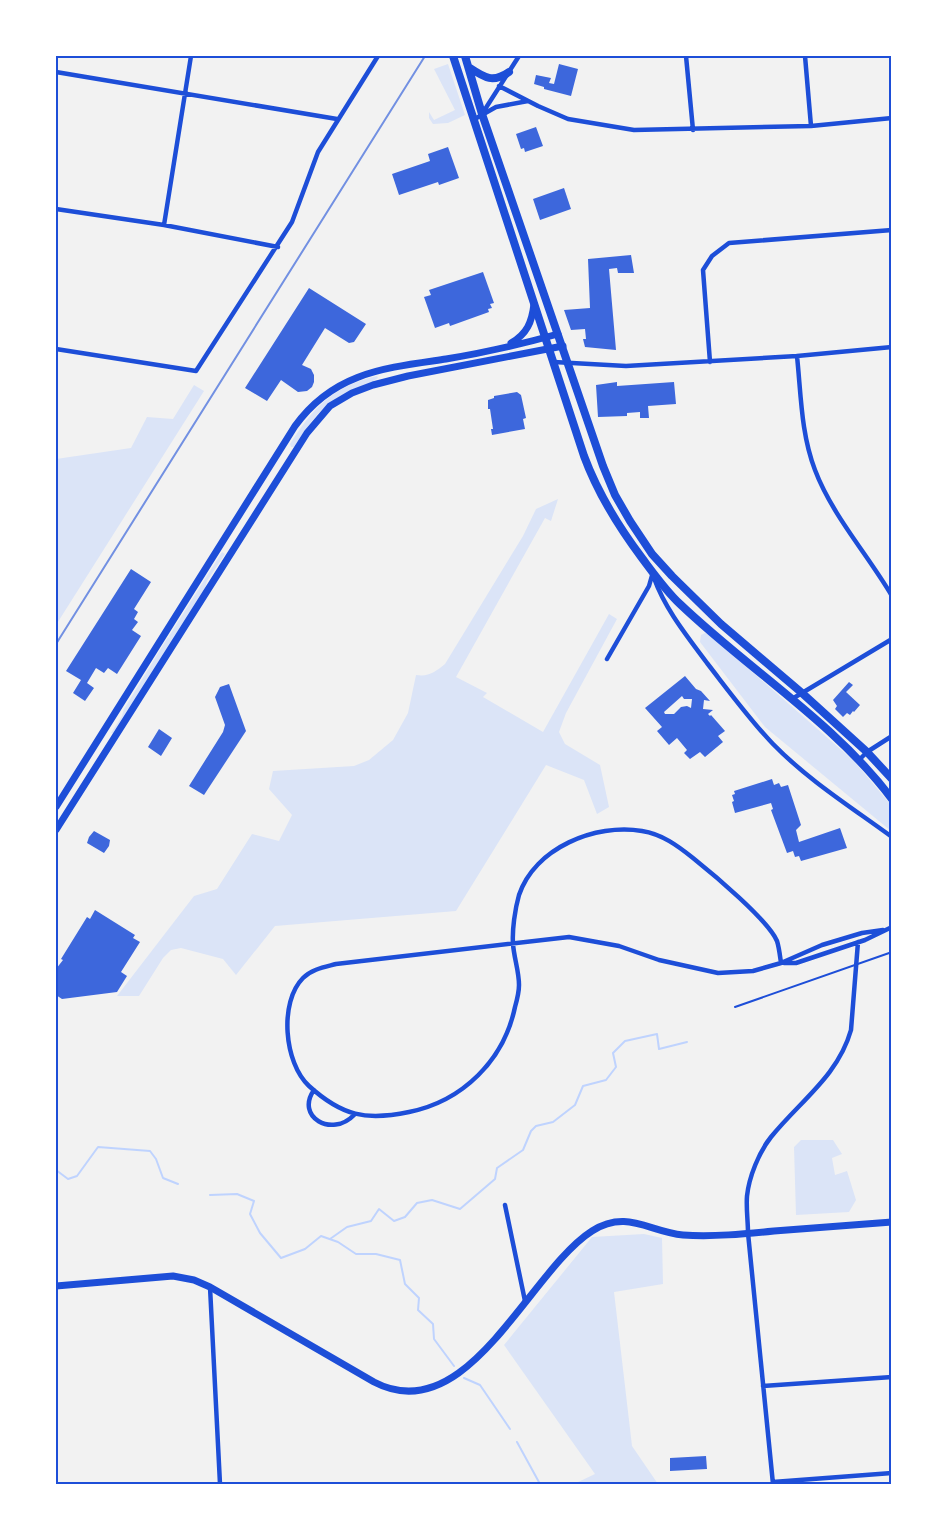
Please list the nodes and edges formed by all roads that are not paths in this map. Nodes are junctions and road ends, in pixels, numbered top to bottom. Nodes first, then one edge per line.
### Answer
1 (191, 56) edge
2 (378, 56) edge
3 (453, 56) edge
4 (465, 56) edge
5 (519, 56) edge
6 (686, 56) edge
7 (805, 56) edge
8 (469, 67) junction
9 (56, 72) edge
10 (508, 72) junction
11 (499, 86) junction
12 (185, 93) junction
13 (528, 101) junction
14 (483, 114) junction
15 (891, 118) edge
16 (337, 119) junction
17 (473, 120) junction
18 (811, 126) junction
19 (693, 130) junction
20 (56, 209) edge
21 (164, 225) junction
22 (891, 230) edge
23 (278, 247) junction
24 (534, 304) junction
25 (558, 334) junction
26 (545, 338) junction
27 (563, 346) junction
28 (502, 347) junction
29 (891, 348) edge
30 (56, 349) edge
31 (549, 349) junction
32 (797, 356) junction
33 (554, 362) junction
34 (710, 362) junction
35 (568, 363) junction
36 (280, 449) junction
37 (292, 457) junction
38 (652, 572) junction
39 (891, 596) edge
40 (891, 639) edge
41 (607, 659) dead end
42 (802, 693) junction
43 (792, 699) junction
44 (891, 736) edge
45 (867, 752) junction
46 (859, 760) junction
47 (891, 779) edge
48 (891, 799) edge
49 (56, 807) edge
50 (56, 830) edge
51 (891, 837) edge
52 (891, 927) edge
53 (883, 930) junction
54 (833, 941) junction
55 (858, 942) junction
56 (513, 945) junction
57 (835, 950) junction
58 (891, 952) edge
59 (781, 963) junction
60 (856, 964) junction
61 (735, 1007) dead end
62 (314, 1090) junction
63 (354, 1115) junction
64 (505, 1204) dead end
65 (891, 1222) edge
66 (748, 1233) junction
67 (56, 1286) edge
68 (210, 1287) junction
69 (525, 1301) junction
70 (891, 1377) edge
71 (763, 1386) junction
72 (891, 1473) edge
73 (773, 1483) edge
74 (220, 1485) edge

1 - 12 street
2 - 16 street
3 - 17 highway
4 - 8 highway
5 - 10 street
6 - 19 street
7 - 18 street
8 - 10 highway
8 - 14 highway
9 - 12 street
10 - 11 street
11 - 13 street
11 - 14 street
12 - 16 street
12 - 21 street
13 - 14 street
13 - 19 street
14 - 17 street
14 - 25 highway
15 - 18 street
16 - 23 street
17 - 24 highway
18 - 19 street
20 - 21 street
21 - 23 street
22 - 34 street
23 - 30 street
24 - 26 highway
24 - 28 main road
25 - 26 main road
25 - 27 highway
26 - 28 main road
26 - 31 highway
27 - 31 main road
27 - 35 highway
28 - 36 main road
29 - 32 street
31 - 33 highway
31 - 37 main road
32 - 34 street
32 - 39 street
33 - 35 street
33 - 38 highway
34 - 35 street
35 - 42 highway
36 - 37 main road
36 - 49 main road
37 - 50 main road
38 - 41 street
38 - 43 highway
38 - 51 street
40 - 42 street
42 - 43 street
42 - 45 highway
43 - 46 highway
44 - 45 street
45 - 46 street
45 - 47 highway
46 - 48 highway
52 - 53 street
53 - 54 street
53 - 55 street
54 - 57 street
54 - 59 street
55 - 57 street
55 - 60 street
56 - 59 street
56 - 59 street
56 - 62 street
56 - 63 street
57 - 59 street
58 - 60 lane
60 - 61 lane
60 - 66 street
62 - 63 street
62 - 63 street
64 - 69 street
65 - 66 main road
66 - 69 main road
66 - 71 street
67 - 68 main road
68 - 69 main road
68 - 74 street
70 - 71 street
71 - 73 street
72 - 73 street

